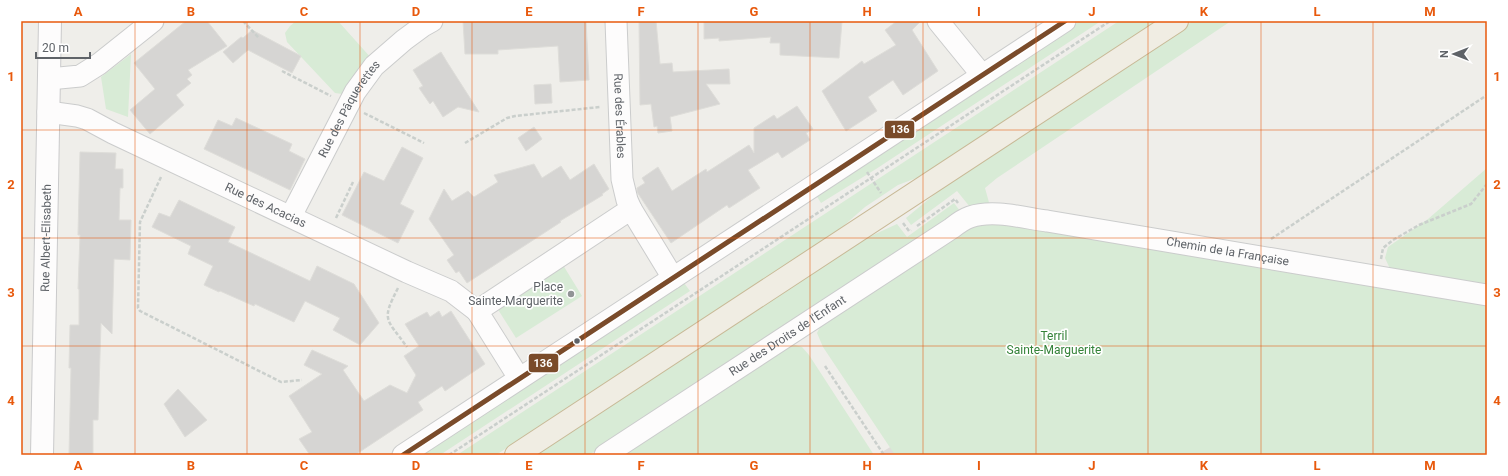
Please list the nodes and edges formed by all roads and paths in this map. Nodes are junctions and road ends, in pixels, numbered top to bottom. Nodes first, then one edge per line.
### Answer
1 (50, 21) edge
2 (153, 21) edge
3 (243, 21) edge
4 (432, 21) edge
5 (616, 21) edge
6 (938, 21) edge
7 (1065, 21) edge
8 (1110, 21) edge
9 (1177, 21) edge
10 (259, 38) dead end
11 (982, 75) junction
12 (49, 79) junction
13 (1487, 95) edge
14 (619, 104) junction
15 (48, 112) junction
16 (465, 143) dead end
17 (170, 159) junction
18 (353, 182) dead end
19 (1487, 184) edge
20 (631, 209) junction
21 (291, 216) junction
22 (969, 217) joint
23 (329, 234) junction
24 (1247, 255) junction
25 (406, 272) junction
26 (1378, 276) junction
27 (673, 278) junction
28 (1487, 295) edge
29 (476, 311) junction
30 (407, 346) dead end
31 (825, 366) dead end
32 (519, 378) junction
33 (302, 380) dead end
34 (42, 455) edge
35 (402, 455) edge
36 (449, 455) edge
37 (516, 455) edge
38 (605, 455) edge
39 (884, 455) edge

1 - 12 street, Rue Albert-Elisabeth
2 - 12 street
3 - 10 path
4 - 21 street, Rue des Pâquerettes
5 - 14 street, Rue des Érables
6 - 11 street
7 - 11 street
8 - 36 path
9 - 37 highway
11 - 27 street
12 - 15 street, Rue Albert-Elisabeth
13 - 24 path
14 - 16 path
14 - 20 street, Rue des Érables
15 - 17 street, Rue des Acacias
15 - 34 street, Rue Albert-Elisabeth
17 - 21 street, Rue des Acacias
17 - 33 path
18 - 23 path
19 - 26 path
20 - 27 street
20 - 29 street
21 - 23 street, Rue des Acacias
22 - 24 street, Chemin de la Française
22 - 38 street, Rue des Droits de l'Enfant
23 - 25 street, Rue des Acacias
24 - 26 street, Chemin de la Française
25 - 29 street, Rue des Acacias
25 - 30 path
26 - 28 street, Chemin de la Française
27 - 32 street
29 - 32 street
31 - 39 path
32 - 35 street

